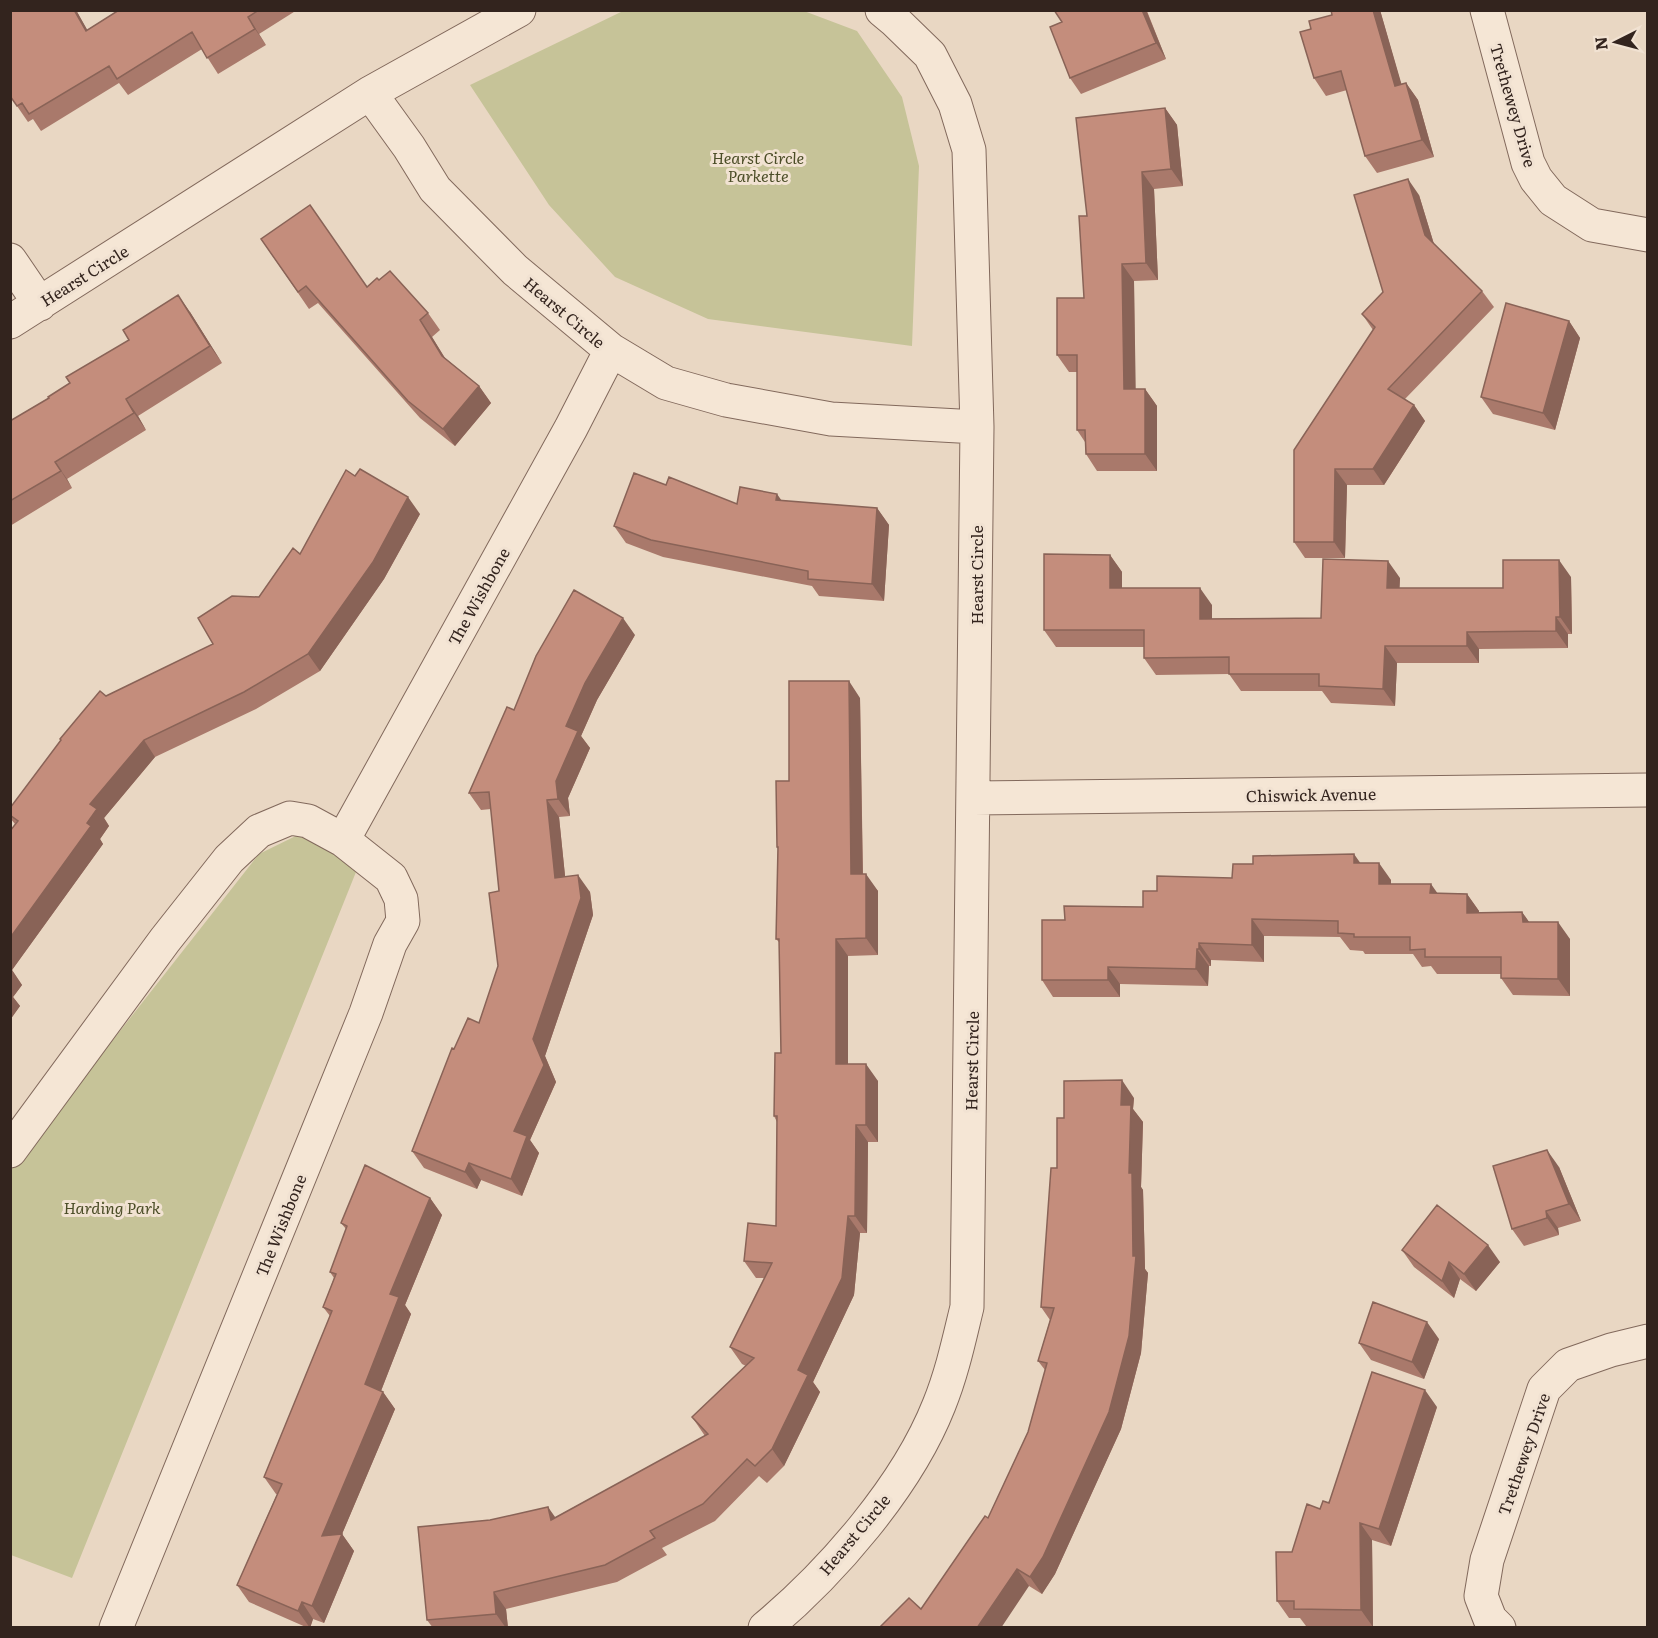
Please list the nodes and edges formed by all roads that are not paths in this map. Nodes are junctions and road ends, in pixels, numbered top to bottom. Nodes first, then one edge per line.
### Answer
1 (519, 10) edge
2 (882, 10) edge
3 (1487, 10) edge
4 (370, 93) junction
5 (1647, 235) edge
6 (10, 260) edge
7 (40, 304) junction
8 (10, 322) edge
9 (611, 350) junction
10 (977, 427) junction
11 (1647, 790) edge
12 (974, 798) junction
13 (343, 840) junction
14 (10, 1151) edge
15 (1647, 1341) edge
16 (116, 1628) edge
17 (765, 1628) edge
18 (1499, 1628) edge

1 - 4 street, Hearst Circle
2 - 10 street, Hearst Circle
3 - 5 street, Trethewey Drive
4 - 7 street, Hearst Circle
4 - 9 street, Hearst Circle
6 - 7 street
7 - 8 street, Hearst Circle
9 - 10 street, Hearst Circle
9 - 13 street, The Wishbone
10 - 12 street, Hearst Circle
11 - 12 street, Chiswick Avenue
12 - 17 street, Hearst Circle
13 - 14 street, The Wishbone
13 - 16 street, The Wishbone
15 - 18 street, Trethewey Drive

